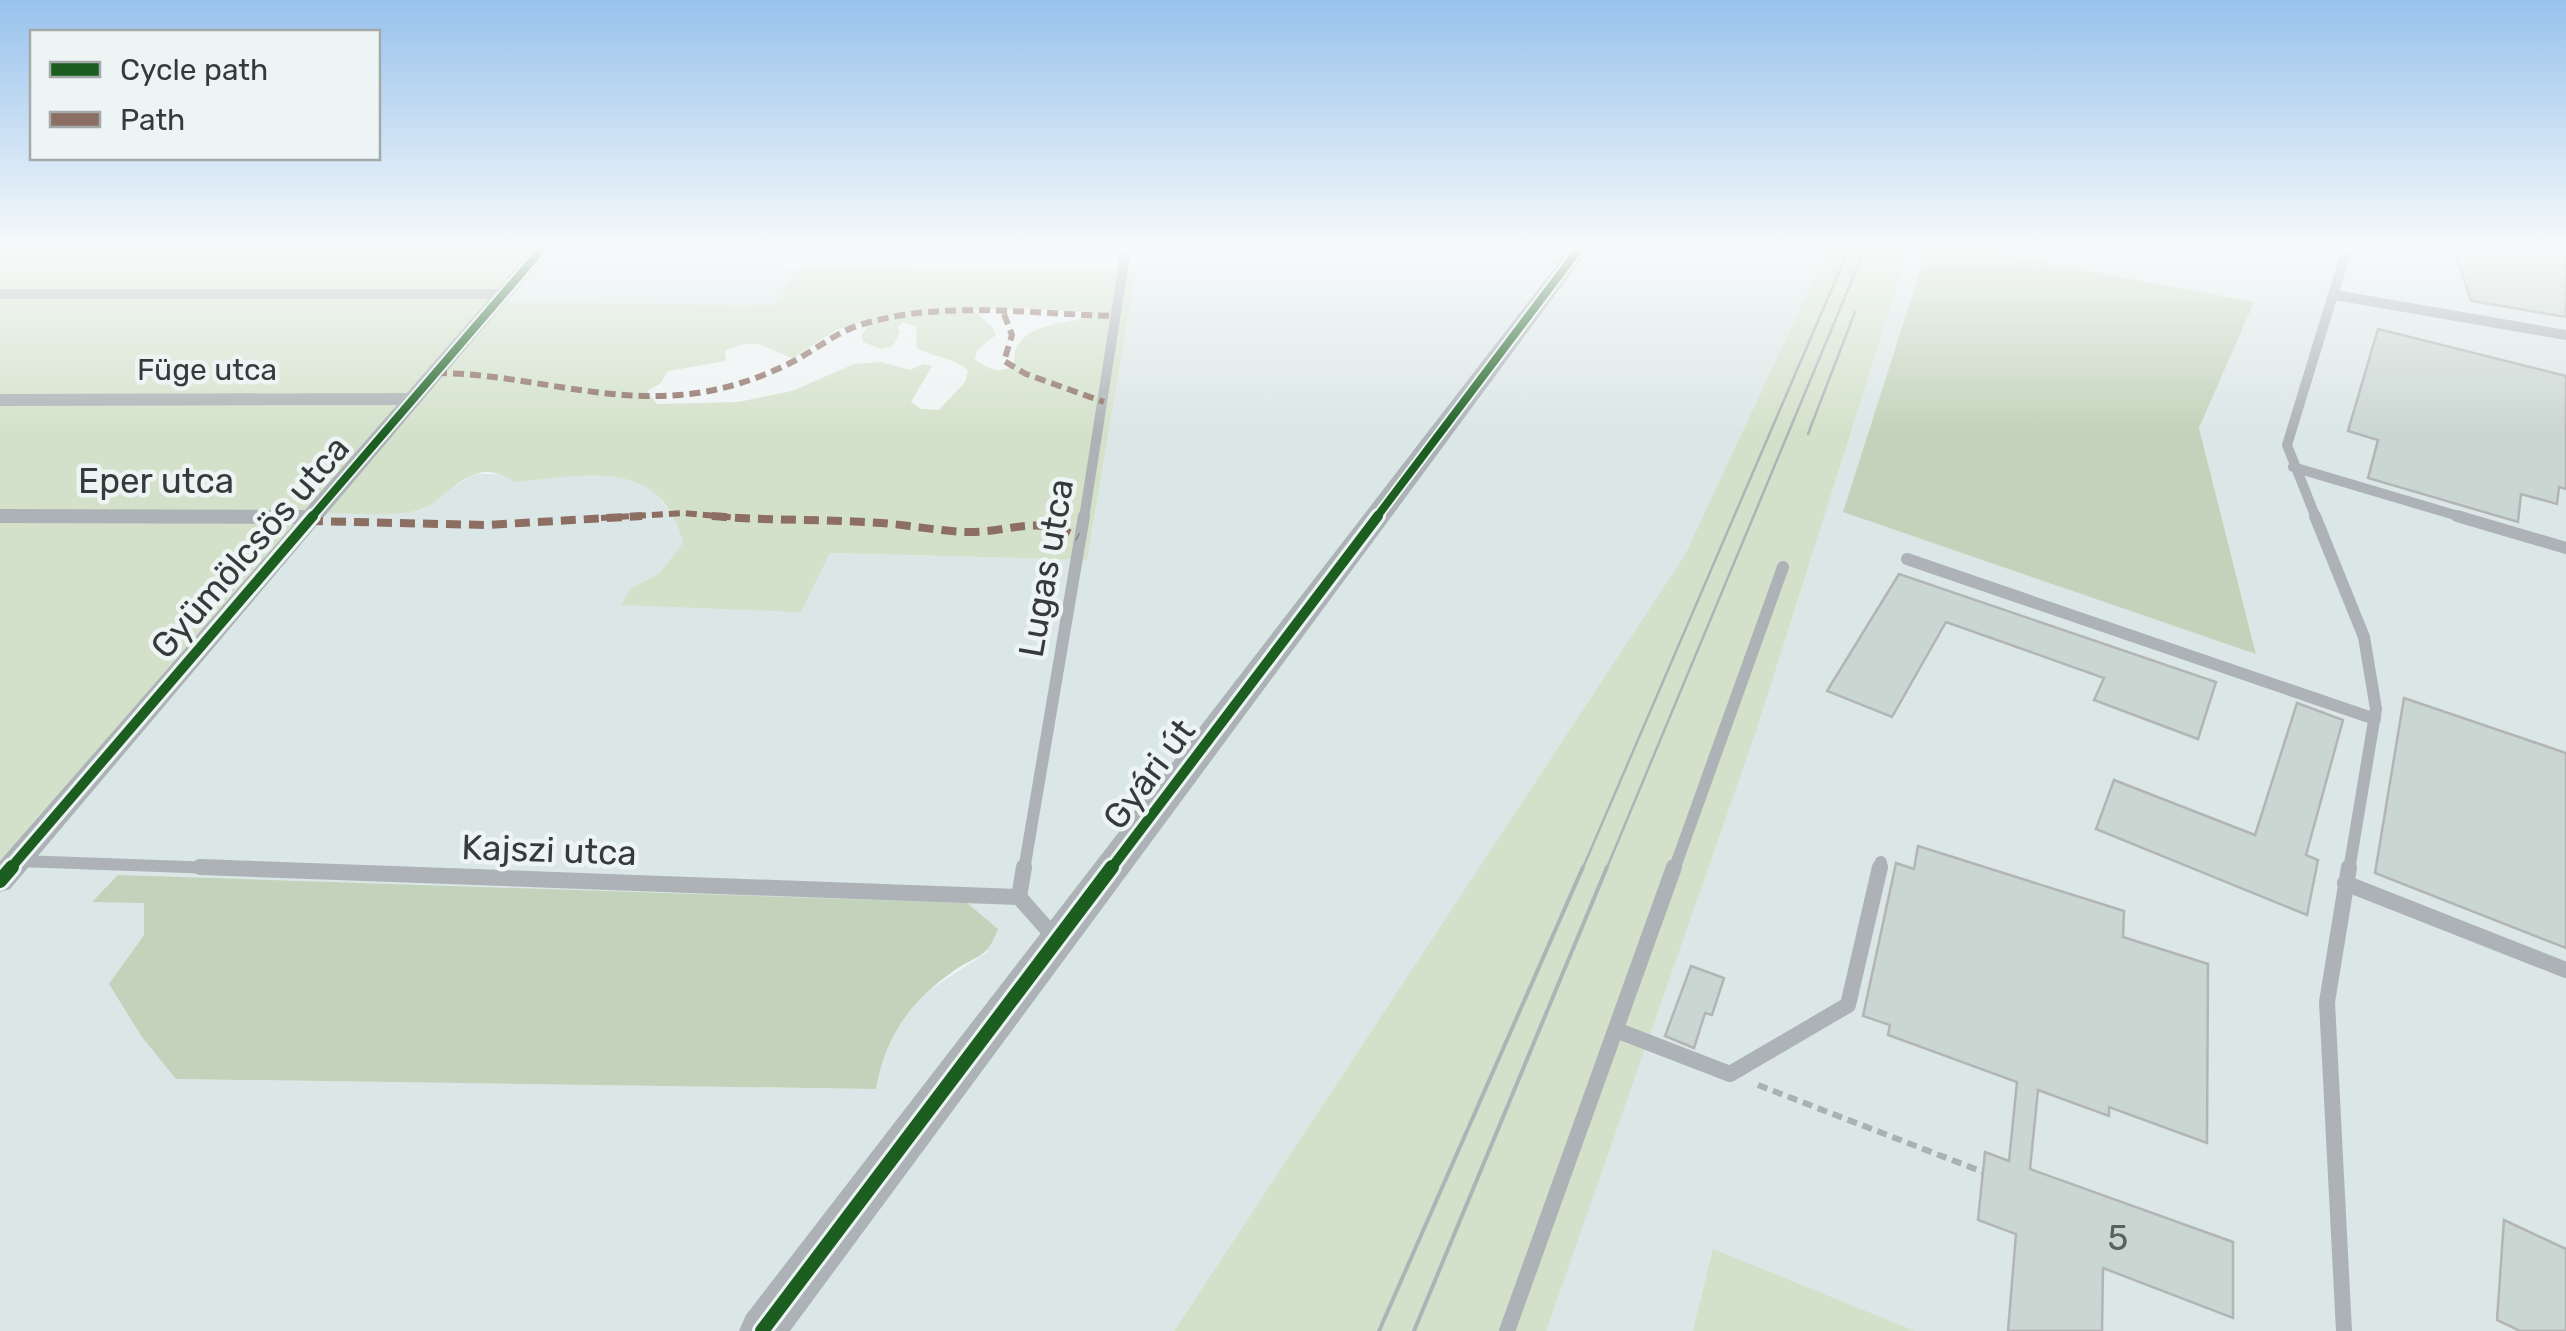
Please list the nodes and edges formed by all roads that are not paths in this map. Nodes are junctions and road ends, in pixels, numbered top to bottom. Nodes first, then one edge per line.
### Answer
1 (487, 311) edge
2 (1117, 311) edge
3 (1532, 311) edge
4 (2331, 311) edge
5 (2429, 311) edge
6 (2566, 335) edge
7 (414, 399) junction
8 (0, 400) edge
9 (2293, 467) junction
10 (0, 516) edge
11 (311, 516) junction
12 (2566, 548) edge
13 (1908, 559) dead end
14 (1783, 568) dead end
15 (2375, 719) junction
16 (19, 861) junction
17 (1881, 862) dead end
18 (0, 881) edge
19 (2346, 884) junction
20 (1020, 897) junction
21 (1057, 941) junction
22 (2566, 970) edge
23 (1616, 1030) junction
24 (762, 1331) edge
25 (1507, 1331) edge
26 (2344, 1331) edge

1 - 7 street, Gyümölcsös utca
2 - 20 lane, Lugas utca
3 - 21 street, Gyári út
4 - 9 lane
5 - 6 lane
7 - 8 street, Füge utca
7 - 11 street, Gyümölcsös utca
9 - 12 lane
9 - 15 lane
10 - 11 street, Eper utca
11 - 16 street, Gyümölcsös utca
13 - 15 lane
14 - 23 lane
15 - 19 lane
16 - 18 street, Gyümölcsös utca
16 - 20 lane, Kajszi utca
17 - 23 lane
19 - 22 lane
19 - 26 lane
20 - 21 lane
21 - 24 street, Gyári út
23 - 25 lane

